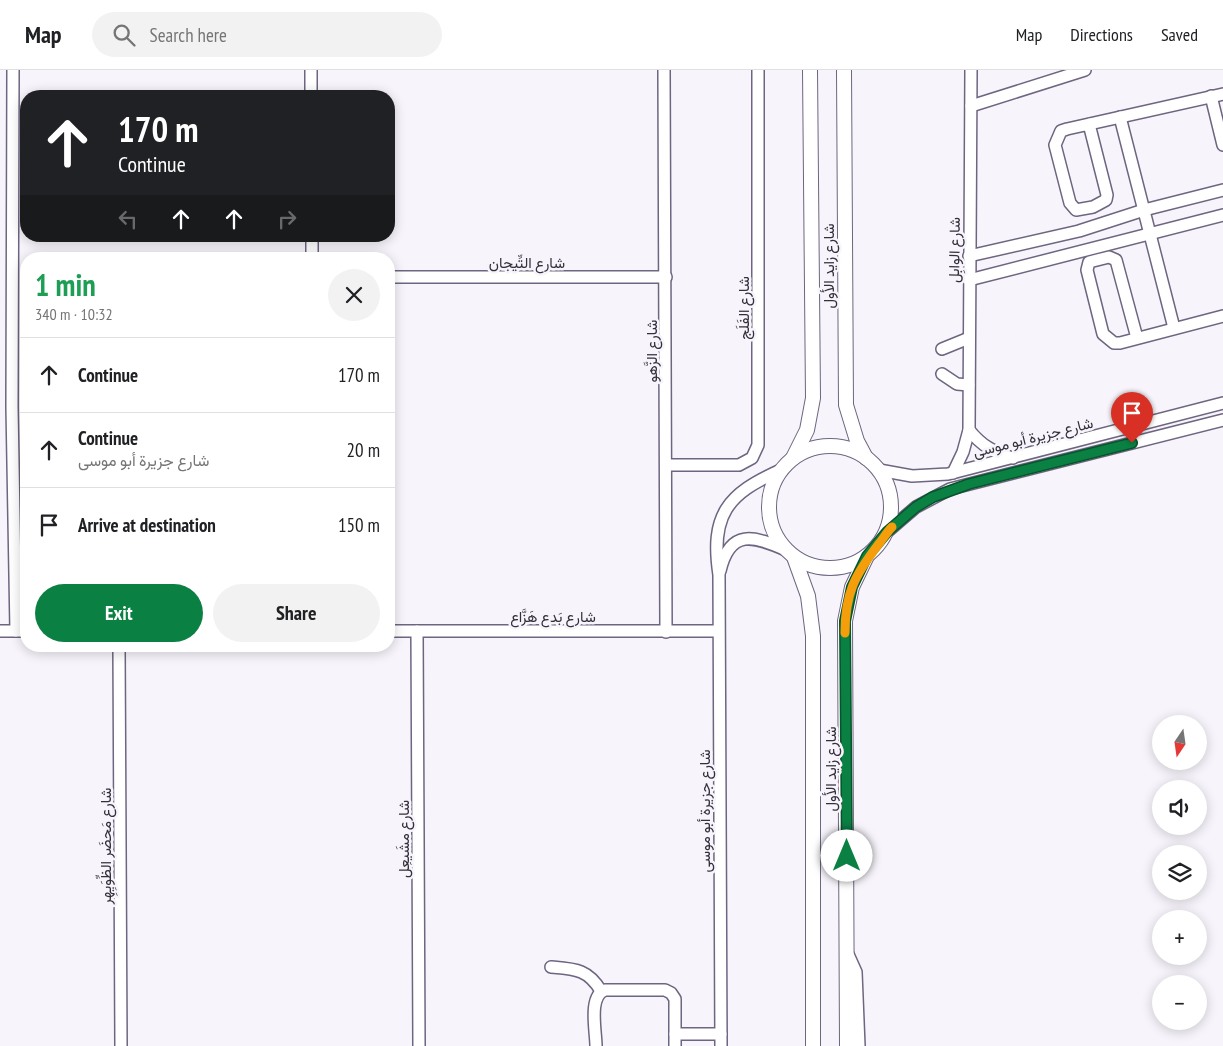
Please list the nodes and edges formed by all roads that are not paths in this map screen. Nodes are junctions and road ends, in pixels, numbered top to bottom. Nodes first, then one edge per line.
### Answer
1 (13, 70) edge
2 (311, 70) edge
3 (664, 70) edge
4 (758, 70) edge
5 (810, 70) edge
6 (844, 70) edge
7 (971, 70) edge
8 (1085, 70) edge
9 (311, 90) edge
10 (1217, 95) edge
11 (971, 106) junction
12 (1120, 117) junction
13 (1089, 124) junction
14 (1223, 145) edge
15 (1223, 190) edge
16 (1144, 210) junction
17 (1223, 215) edge
18 (1149, 232) junction
19 (1048, 238) junction
20 (969, 256) junction
21 (1053, 260) junction
22 (395, 277) edge
23 (666, 277) junction
24 (969, 280) junction
25 (1223, 316) edge
26 (1174, 328) junction
27 (969, 338) junction
28 (1137, 338) junction
29 (942, 349) dead end
30 (942, 374) dead end
31 (969, 385) junction
32 (1223, 403) edge
33 (12, 407) junction
34 (0, 410) edge
35 (1223, 420) edge
36 (970, 430) junction
37 (793, 458) junction
38 (866, 458) junction
39 (1014, 458) junction
40 (667, 465) junction
41 (781, 470) junction
42 (878, 470) junction
43 (953, 473) junction
44 (887, 532) junction
45 (790, 554) junction
46 (867, 556) junction
47 (719, 575) junction
48 (20, 606) edge
49 (0, 631) edge
50 (20, 631) edge
51 (395, 631) edge
52 (417, 631) junction
53 (666, 632) junction
54 (718, 632) junction
55 (119, 652) edge
56 (847, 952) junction
57 (551, 968) dead end
58 (602, 991) junction
59 (721, 1034) junction
60 (675, 1040) edge
61 (121, 1046) edge
62 (419, 1046) edge
63 (596, 1046) edge
64 (721, 1046) edge
65 (813, 1046) edge
66 (847, 1046) edge
67 (859, 1046) edge

1 - 33 street
2 - 9 street
3 - 23 street, شارع الزَّهو
4 - 40 street, شارع الفَلَج
5 - 37 main road, شارع زايد الأول
6 - 38 main road, شارع زايد الأول
7 - 11 street, شارع الوابِل
8 - 11 street
10 - 12 street
10 - 14 street
11 - 20 street, شارع الوابِل
12 - 13 street
12 - 16 street
13 - 13 street
15 - 16 street
16 - 18 street
16 - 19 street
17 - 18 street
18 - 21 street
18 - 26 street
19 - 20 street
19 - 21 street
20 - 24 street, شارع الوابِل
21 - 24 street
22 - 23 street, شارع التِّيجان
23 - 40 street, شارع الزَّهو
24 - 27 street, شارع الوابِل
25 - 26 street
26 - 28 street
27 - 29 street
27 - 31 street, شارع الوابِل
28 - 28 street
30 - 31 street
31 - 36 street, شارع الوابِل
32 - 39 street, شارع جزيرة أبو موسى
33 - 34 street
33 - 48 street
35 - 44 street, شارع جزيرة أبو موسى
36 - 39 street
36 - 43 street, شارع الوابِل
37 - 38 main road
37 - 41 main road
38 - 42 main road
39 - 43 street, شارع جزيرة أبو موسى
40 - 53 street, شارع الزَّهو
41 - 45 main road
41 - 47 street, شارع جزيرة أبو موسى
42 - 43 street, شارع جزيرة أبو موسى
42 - 44 main road
44 - 46 main road
45 - 46 main road
45 - 47 street, شارع جزيرة أبو موسى
45 - 65 main road, شارع زايد الأول
46 - 56 main road, شارع زايد الأول
47 - 54 street, شارع جزيرة أبو موسى
49 - 50 street
51 - 52 street, شارع بَدع هَزَّاع
52 - 53 street, شارع بَدع هَزَّاع
52 - 62 street, شارع مشَيعِل
53 - 54 street, شارع بَدع هَزَّاع
54 - 59 street, شارع جزيرة أبو موسى
55 - 61 street, شارع مَحضَر الظِّوَيِهِر
56 - 66 main road, شارع زايد الأول
56 - 67 street
57 - 58 street
58 - 60 street
58 - 63 street
59 - 60 street
59 - 64 street, شارع جزيرة أبو موسى

